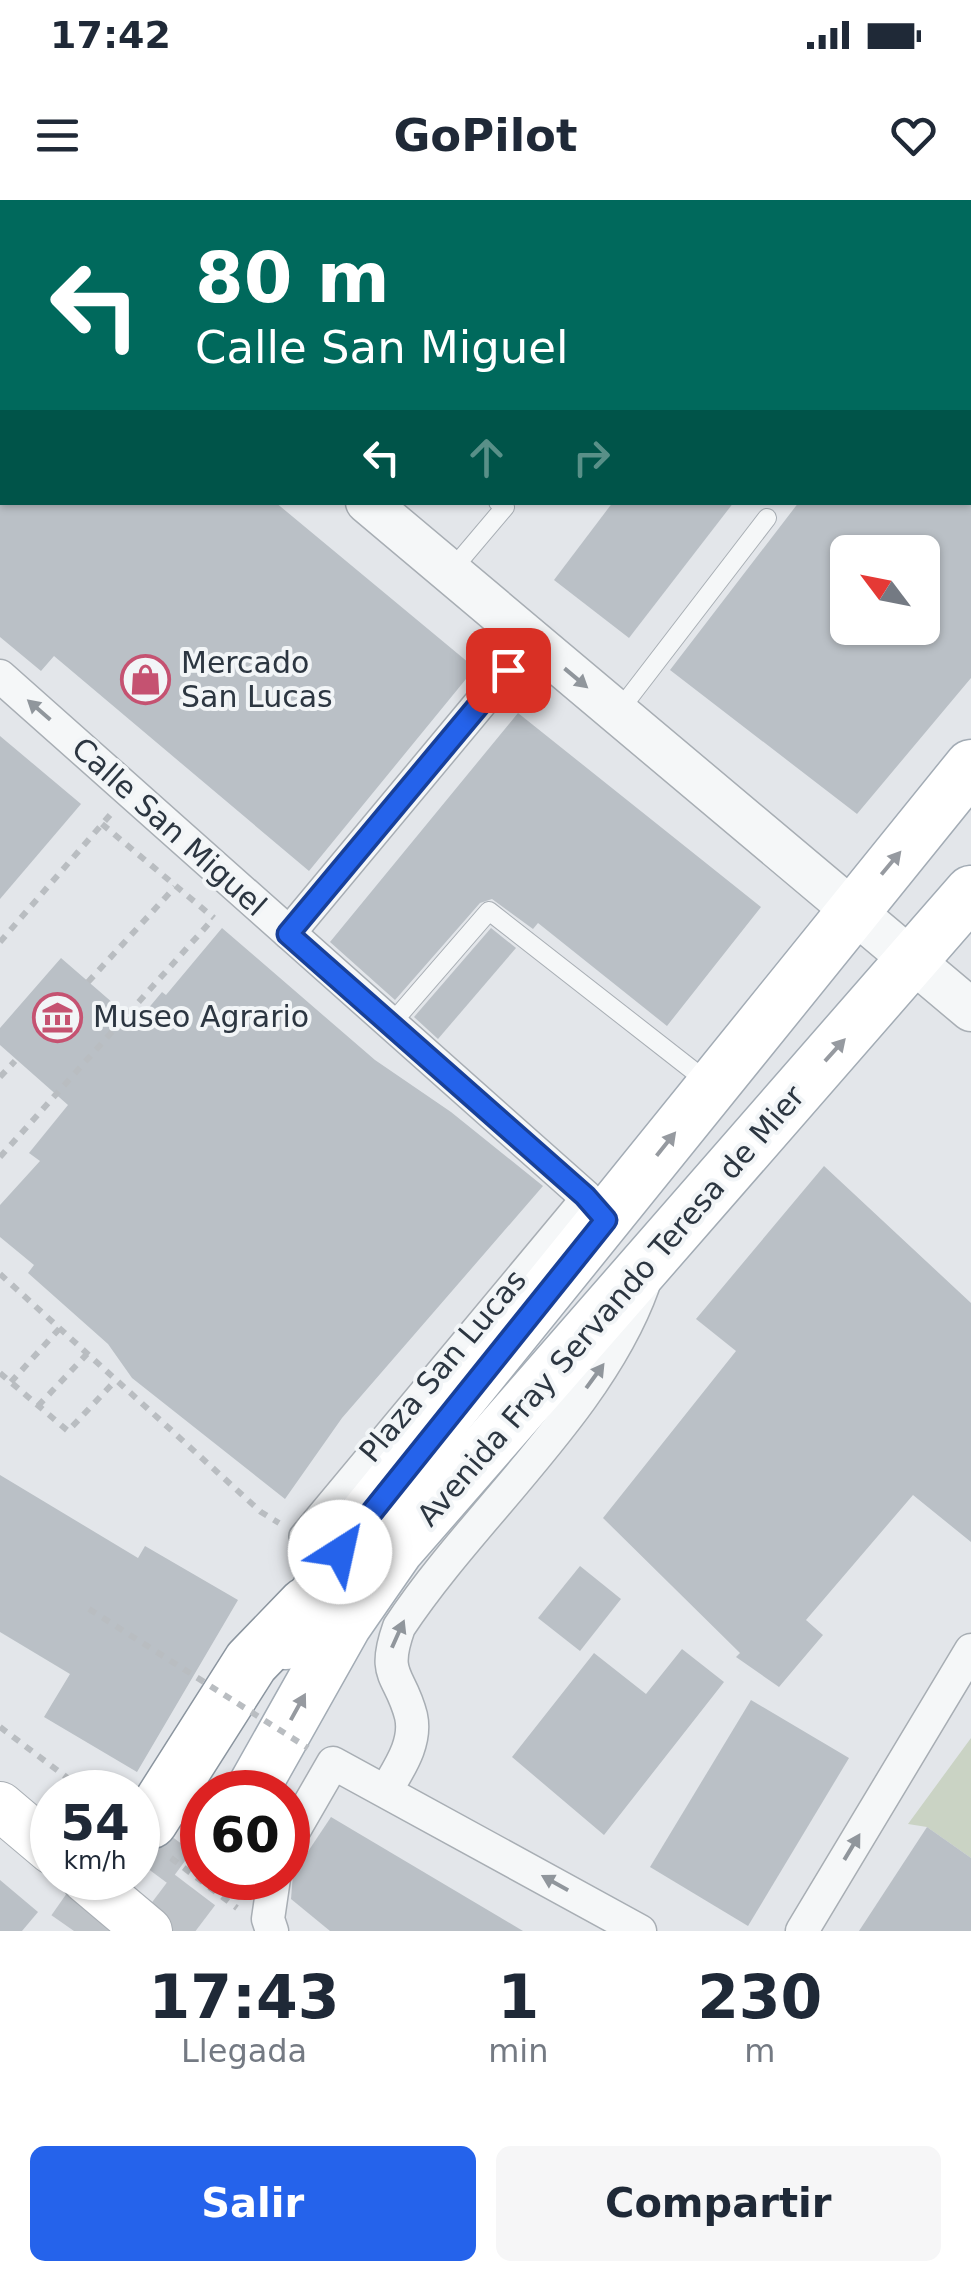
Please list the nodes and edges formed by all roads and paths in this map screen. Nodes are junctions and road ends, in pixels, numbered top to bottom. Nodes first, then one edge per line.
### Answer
1 (372, 505) edge
2 (502, 505) edge
3 (767, 518) dead end
4 (450, 572) junction
5 (532, 641) junction
6 (0, 676) edge
7 (617, 712) junction
8 (971, 766) edge
9 (130, 791) junction
10 (102, 824) junction
11 (175, 887) junction
12 (971, 892) edge
13 (853, 909) junction
14 (288, 934) junction
15 (0, 942) edge
16 (914, 960) junction
17 (88, 982) dead end
18 (971, 1010) edge
19 (391, 1024) junction
20 (15, 1062) dead end
21 (0, 1077) edge
22 (712, 1086) junction
23 (0, 1156) edge
24 (595, 1208) junction
25 (654, 1254) junction
26 (1, 1277) edge
27 (60, 1328) junction
28 (87, 1354) junction
29 (0, 1373) edge
30 (116, 1380) junction
31 (11, 1382) junction
32 (38, 1406) junction
33 (302, 1536) joint
34 (306, 1605) joint
35 (89, 1609) dead end
36 (971, 1650) edge
37 (0, 1727) edge
38 (308, 1748) dead end
39 (57, 1770) edge
40 (263, 1770) edge
41 (387, 1789) junction
42 (310, 1803) edge
43 (163, 1837) joint
44 (111, 1900) edge
45 (271, 1900) edge
46 (244, 1914) dead end
47 (148, 1931) edge
48 (272, 1931) edge
49 (640, 1931) edge
50 (802, 1931) edge

1 - 4 street
2 - 4 lane
3 - 7 lane
4 - 5 street
5 -> 7 street
5 - 14 street
9 -> 6 street, Calle San Miguel
7 - 13 street
13 -> 8 main road, Avenida Fray Servando Teresa de Mier
9 - 10 path
9 - 14 street, Calle San Miguel
10 - 11 path
10 - 15 path
11 - 17 path
11 - 23 path
12 - 16 main road, Avenida Fray Servando Teresa de Mier
13 - 16 street
13 - 22 main road, Avenida Fray Servando Teresa de Mier
14 - 19 street, Calle San Miguel
16 - 18 street
25 -> 16 main road, Avenida Fray Servando Teresa de Mier
19 - 22 lane
19 - 24 street, Calle San Miguel
20 - 21 path
24 -> 22 main road, Avenida Fray Servando Teresa de Mier
24 - 33 street, Plaza San Lucas
24 - 34 main road, Avenida Fray Servando Teresa de Mier
40 -> 25 main road, Avenida Fray Servando Teresa de Mier
41 -> 25 street
26 - 27 path
27 - 28 path
27 - 31 path
28 - 30 path
28 - 32 path
29 - 31 path
30 - 32 path
30 - 33 path
31 - 32 path
34 - 43 highway
35 - 38 path, bridge
50 -> 36 street
37 - 39 path
41 - 42 street
49 -> 41 street
43 - 46 path
44 - 47 main road
45 - 48 street

